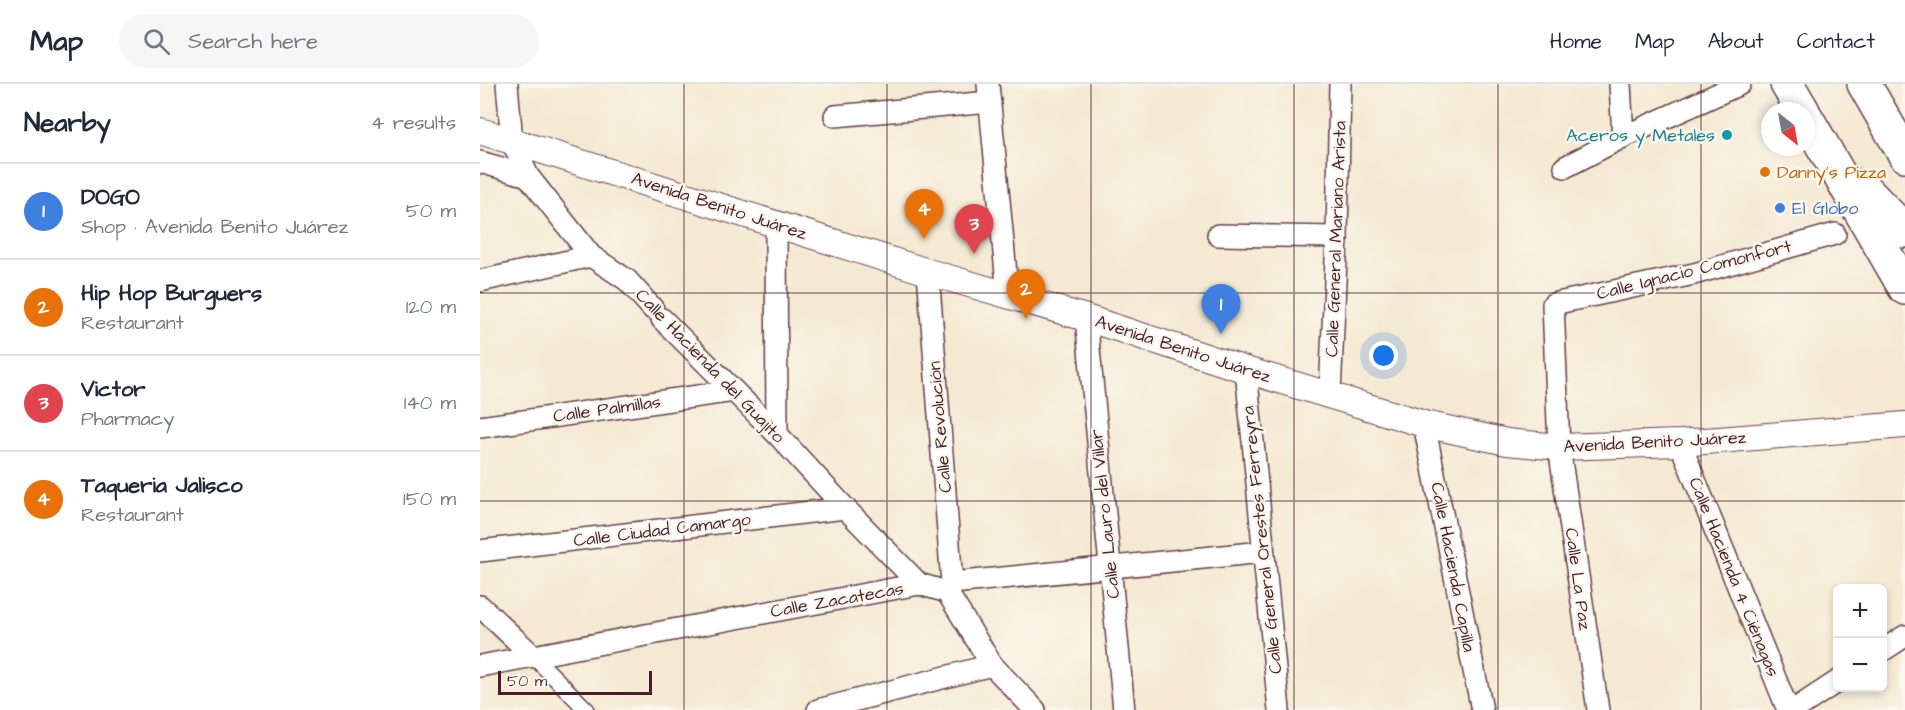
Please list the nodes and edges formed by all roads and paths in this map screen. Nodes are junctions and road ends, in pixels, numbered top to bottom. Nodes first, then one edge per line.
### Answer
1 (507, 84) edge
2 (1340, 84) edge
3 (1620, 84) edge
4 (1740, 84) edge
5 (1787, 84) edge
6 (1864, 84) edge
7 (989, 93) edge
8 (1798, 102) edge
9 (835, 116) dead end
10 (480, 131) edge
11 (1815, 132) edge
12 (1623, 136) junction
13 (512, 141) junction
14 (1905, 155) edge
15 (480, 162) edge
16 (1565, 167) dead end
17 (528, 176) junction
18 (1843, 180) junction
19 (776, 224) junction
20 (1905, 231) edge
21 (1835, 234) dead end
22 (1218, 235) dead end
23 (1337, 237) junction
24 (591, 256) junction
25 (928, 272) junction
26 (480, 281) edge
27 (1905, 288) edge
28 (1008, 295) junction
29 (1553, 304) joint
30 (1086, 318) junction
31 (1246, 370) junction
32 (734, 391) junction
33 (1330, 394) junction
34 (1424, 424) junction
35 (1905, 425) edge
36 (480, 427) edge
37 (777, 434) junction
38 (1680, 443) junction
39 (1559, 447) junction
40 (845, 508) junction
41 (480, 551) edge
42 (1263, 552) junction
43 (1110, 567) junction
44 (919, 584) junction
45 (950, 587) junction
46 (480, 606) edge
47 (1905, 637) edge
48 (1887, 648) edge
49 (533, 656) junction
50 (992, 665) junction
51 (480, 666) edge
52 (1833, 684) edge
53 (862, 705) edge
54 (587, 710) edge
55 (818, 710) edge
56 (1035, 710) edge
57 (1124, 710) edge
58 (1279, 710) edge
59 (1482, 710) edge
60 (1598, 710) edge
61 (1788, 710) edge
62 (1794, 710) edge

1 - 13 street, Calle Hacienda del Guajito
2 - 23 street, Calle General Mariano Arista
3 - 12 street
4 - 12 street
5 - 8 main road
6 - 14 main road
7 - 9 street
7 - 28 street
10 - 13 street, Avenida Benito Juárez
11 - 18 main road
12 - 16 street
13 - 17 street, Calle Hacienda del Guajito
13 - 19 street, Avenida Benito Juárez
15 - 17 street
17 - 24 street, Calle Hacienda del Guajito
18 - 20 main road
18 - 27 main road
19 - 25 street, Avenida Benito Juárez
19 - 37 street
21 - 29 street, Calle Ignacio Comonfort
22 - 23 street
23 - 33 street, Calle General Mariano Arista
24 - 26 street
24 - 32 street, Calle Hacienda del Guajito
25 - 28 street, Avenida Benito Juárez
25 - 45 street, Calle Revolución
28 - 30 street, Avenida Benito Juárez
29 - 39 street, Calle La Paz
30 - 31 street, Avenida Benito Juárez
30 - 43 street, Calle Lauro del Villar
31 - 33 street, Avenida Benito Juárez
31 - 42 street, Calle General Orestes Ferreyra
32 - 36 street, Calle Palmillas
32 - 37 street, Calle Hacienda del Guajito
33 - 34 street, Avenida Benito Juárez
34 - 39 street, Avenida Benito Juárez
34 - 59 street, Calle Hacienda Capilla
35 - 38 street, Avenida Benito Juárez
37 - 40 street, Calle Hacienda del Guajito
38 - 39 street, Avenida Benito Juárez
38 - 61 street, Calle Hacienda 4 Ciénagas
39 - 60 street, Calle La Paz
40 - 41 street, Calle Ciudad Camargo
40 - 44 street, Calle Hacienda del Guajito
42 - 43 street, Calle Zacatecas
42 - 58 street, Calle General Orestes Ferreyra
43 - 45 street, Calle Zacatecas
43 - 57 street, Calle Lauro del Villar
44 - 45 street, Calle Zacatecas
44 - 49 street, Calle Zacatecas
45 - 50 street
46 - 49 street
47 - 48 street
49 - 51 street, Calle Zacatecas
49 - 54 street
50 - 53 street
50 - 56 street
52 - 62 street
53 - 55 street

